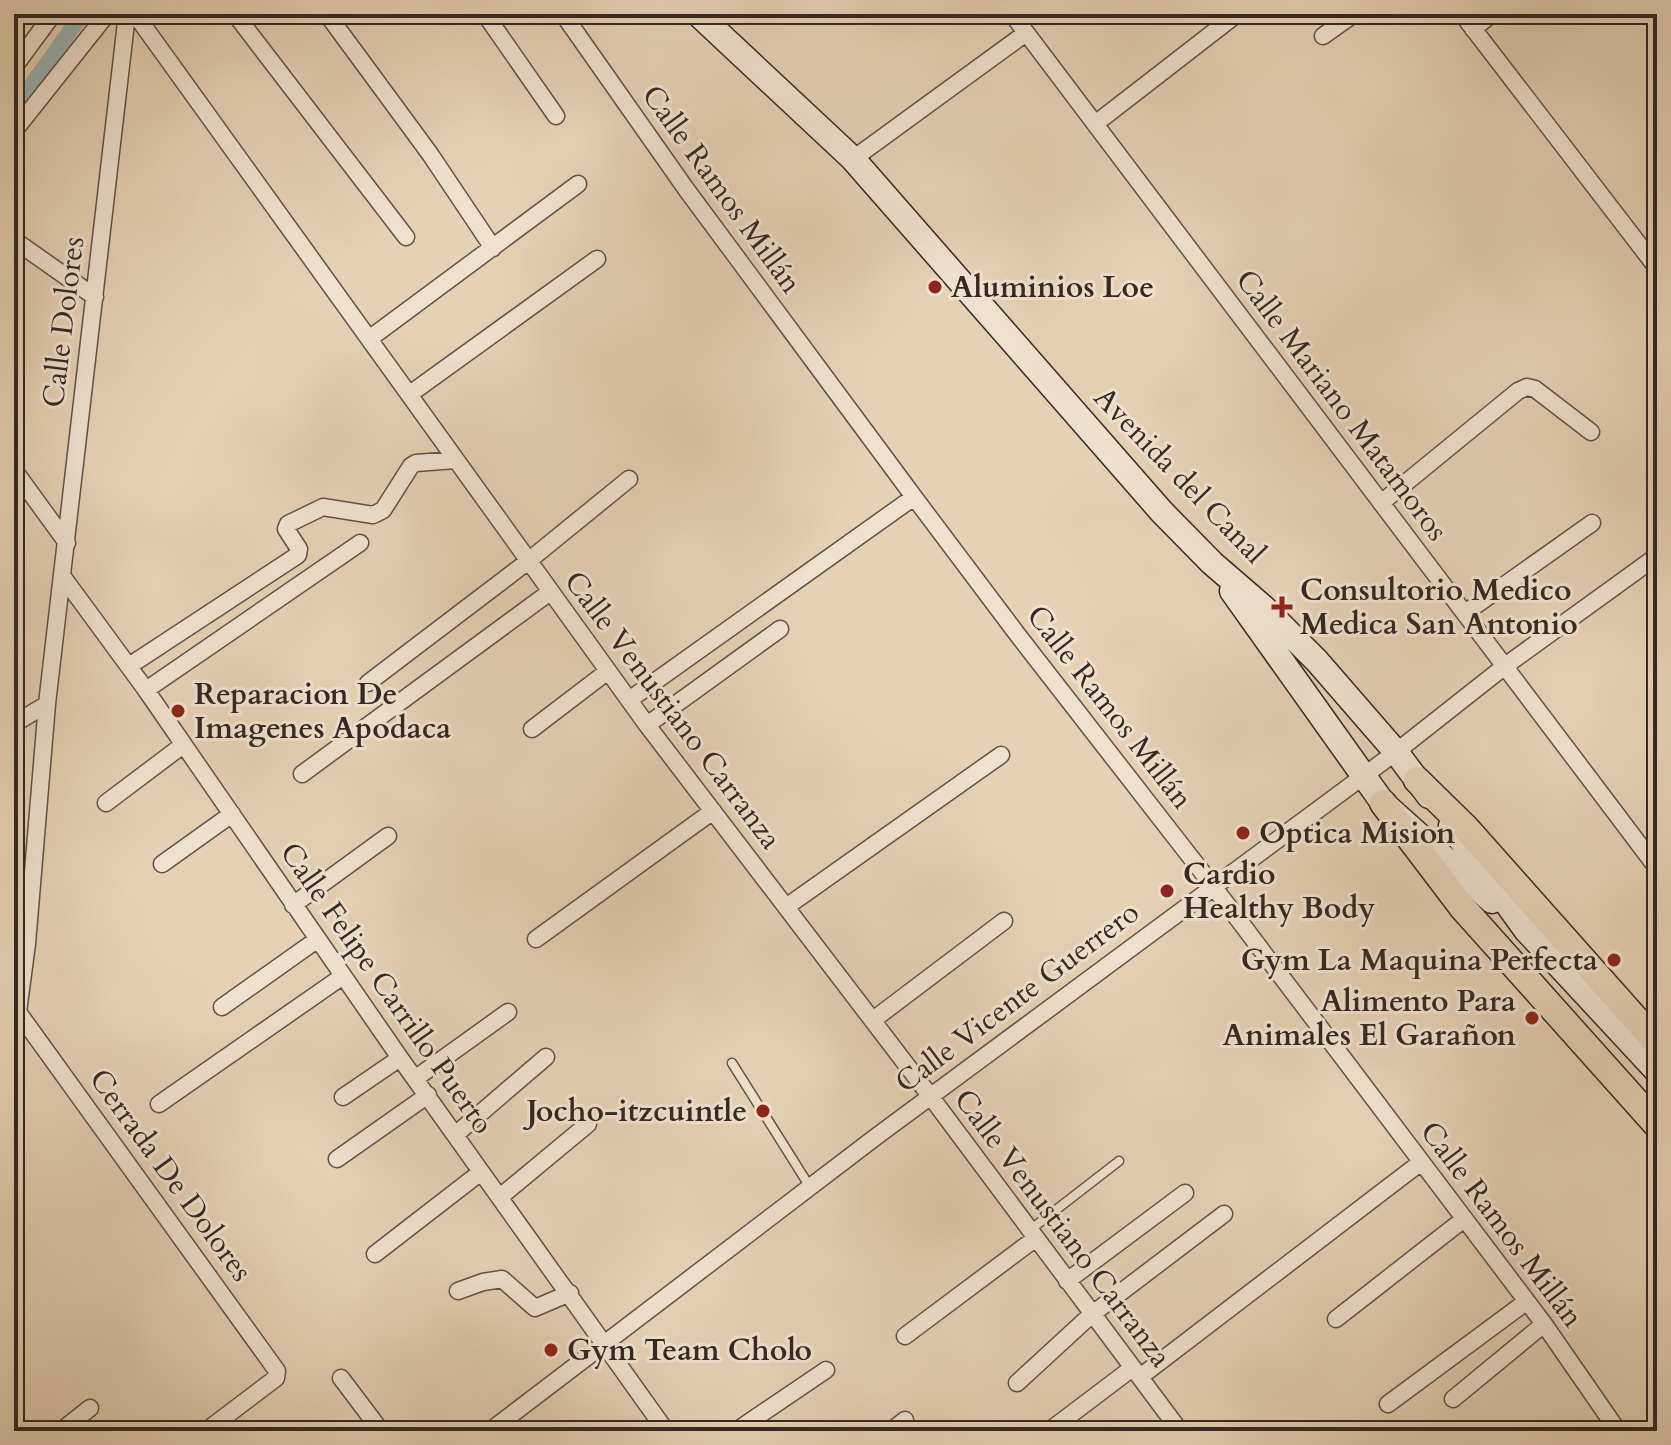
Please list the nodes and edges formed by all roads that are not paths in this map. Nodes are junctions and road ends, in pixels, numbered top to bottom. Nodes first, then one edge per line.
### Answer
1 (53, 14) edge
2 (107, 14) edge
3 (127, 14) edge
4 (135, 14) edge
5 (235, 14) edge
6 (327, 14) edge
7 (485, 14) edge
8 (563, 14) edge
9 (698, 14) edge
10 (1012, 14) edge
11 (1237, 14) edge
12 (1354, 14) edge
13 (1462, 14) edge
14 (1492, 14) edge
15 (1473, 29) junction
16 (1026, 33) junction
17 (1323, 36) dead end
18 (14, 67) edge
19 (556, 116) dead end
20 (1095, 124) junction
21 (14, 131) edge
22 (853, 159) junction
23 (578, 184) dead end
24 (406, 237) dead end
25 (14, 240) edge
26 (493, 248) junction
27 (597, 259) dead end
28 (1657, 268) edge
29 (95, 297) junction
30 (369, 339) junction
31 (410, 394) junction
32 (1591, 432) dead end
33 (456, 460) junction
34 (14, 470) edge
35 (629, 479) dead end
36 (914, 497) junction
37 (1381, 503) junction
38 (1592, 523) dead end
39 (67, 543) junction
40 (360, 543) dead end
41 (1657, 556) edge
42 (527, 562) junction
43 (1212, 563) junction
44 (63, 577) junction
45 (550, 592) junction
46 (1465, 613) junction
47 (780, 629) dead end
48 (129, 666) junction
49 (1505, 666) junction
50 (608, 671) junction
51 (368, 683) dead end
52 (146, 690) junction
53 (629, 700) junction
54 (47, 704) junction
55 (14, 724) edge
56 (647, 725) junction
57 (532, 729) dead end
58 (183, 745) junction
59 (1396, 752) junction
60 (1001, 755) dead end
61 (302, 774) dead end
62 (1363, 775) junction
63 (1417, 780) junction
64 (106, 803) dead end
65 (1383, 803) junction
66 (713, 811) junction
67 (232, 814) junction
68 (388, 836) dead end
69 (162, 864) dead end
70 (1657, 868) edge
71 (1213, 886) junction
72 (293, 905) junction
73 (786, 907) junction
74 (1004, 921) dead end
75 (1528, 932) junction
76 (318, 939) junction
77 (536, 939) dead end
78 (343, 976) junction
79 (222, 1007) dead end
80 (508, 1012) dead end
81 (16, 1014) edge
82 (873, 1020) junction
83 (1657, 1043) edge
84 (546, 1057) dead end
85 (400, 1058) junction
86 (732, 1063) dead end
87 (1657, 1071) edge
88 (416, 1078) junction
89 (428, 1095) junction
90 (343, 1097) dead end
91 (931, 1097) junction
92 (159, 1104) dead end
93 (588, 1124) dead end
94 (1657, 1125) edge
95 (455, 1135) junction
96 (337, 1159) dead end
97 (1119, 1161) dead end
98 (1420, 1163) junction
99 (481, 1172) junction
100 (810, 1187) junction
101 (1185, 1193) dead end
102 (500, 1197) junction
103 (1224, 1214) dead end
104 (1464, 1219) junction
105 (1033, 1234) junction
106 (375, 1254) dead end
107 (1067, 1281) junction
108 (458, 1291) dead end
109 (570, 1293) junction
110 (1526, 1302) junction
111 (1091, 1315) junction
112 (1336, 1319) dead end
113 (1544, 1324) junction
114 (905, 1336) dead end
115 (606, 1344) junction
116 (826, 1370) dead end
117 (1136, 1373) junction
118 (341, 1378) dead end
119 (1017, 1383) dead end
120 (1453, 1399) dead end
121 (1388, 1404) dead end
122 (90, 1408) dead end
123 (905, 1420) dead end
124 (1612, 1429) edge
125 (61, 1431) edge
126 (206, 1431) edge
127 (381, 1431) edge
128 (490, 1431) edge
129 (666, 1431) edge
130 (736, 1431) edge
131 (891, 1431) edge
132 (1049, 1431) edge
133 (1180, 1431) edge

1 - 18 street
2 - 21 street
3 - 29 street, Calle Dolores
4 - 30 street, Calle Venustiano Carranza
5 - 24 street
6 - 26 street
7 - 19 street
8 - 36 street, Calle Ramos Millán
9 - 22 main road, Avenida del Canal
10 - 16 street, Calle Mariano Matamoros
11 - 20 street
12 - 17 street
13 - 15 street
14 - 15 street
15 - 28 street
16 - 20 street, Calle Mariano Matamoros
16 - 22 street
20 - 37 street, Calle Mariano Matamoros
22 - 43 main road, Avenida del Canal
23 - 26 street
25 - 29 street
26 - 30 street
27 - 31 street
29 - 39 street, Calle Dolores
30 - 31 street, Calle Venustiano Carranza
31 - 33 street, Calle Venustiano Carranza
32 - 37 street
33 - 42 street, Calle Venustiano Carranza
33 - 48 street
34 - 39 street
35 - 42 street
36 - 53 street
36 - 71 street, Calle Ramos Millán
37 - 46 street, Calle Mariano Matamoros
38 - 46 street
39 - 44 street, Calle Dolores
40 - 52 street
41 - 49 street, Calle Vicente Guerrero
42 - 45 street, Calle Venustiano Carranza
42 - 51 street
43 - 59 main road, Avenida del Canal
43 - 62 main road
44 - 48 street, Calle Felipe Carrillo Puerto
44 - 54 street, Calle Dolores
45 - 50 street, Calle Venustiano Carranza
45 - 61 street
46 - 49 street, Calle Mariano Matamoros
47 - 56 street
48 - 52 street, Calle Felipe Carrillo Puerto
49 - 59 street, Calle Vicente Guerrero
49 - 70 street, Calle Mariano Matamoros
50 - 53 street, Calle Venustiano Carranza
50 - 57 street
52 - 58 street, Calle Felipe Carrillo Puerto
53 - 56 street, Calle Venustiano Carranza
54 - 55 street
54 - 81 street, Calle Dolores
56 - 66 street, Calle Venustiano Carranza
58 - 64 street
58 - 67 street, Calle Felipe Carrillo Puerto
59 - 62 street, Calle Vicente Guerrero
59 - 63 main road, Avenida del Canal
60 - 73 street
62 - 65 main road
62 - 71 street, Calle Vicente Guerrero
63 - 75 main road, Avenida del Canal
63 - 83 main road
65 - 75 main road
65 - 94 main road
66 - 73 street, Calle Venustiano Carranza
66 - 77 street
67 - 69 street
67 - 72 street, Calle Felipe Carrillo Puerto
68 - 72 street
71 - 91 street, Calle Vicente Guerrero
71 - 98 street, Calle Ramos Millán
72 - 76 street, Calle Felipe Carrillo Puerto
73 - 82 street, Calle Venustiano Carranza
74 - 82 street
75 - 87 main road, Avenida del Canal
76 - 78 street, Calle Felipe Carrillo Puerto
76 - 79 street
78 - 85 street, Calle Felipe Carrillo Puerto
78 - 92 street
80 - 88 street
81 - 126 street, Cerrada De Dolores
82 - 91 street, Calle Venustiano Carranza
84 - 95 street
85 - 88 street, Calle Felipe Carrillo Puerto
85 - 90 street
86 - 100 lane
88 - 89 street, Calle Felipe Carrillo Puerto
89 - 95 street, Calle Felipe Carrillo Puerto
89 - 96 street
91 - 100 street, Calle Vicente Guerrero
91 - 105 street, Calle Venustiano Carranza
93 - 102 street
95 - 99 street, Calle Felipe Carrillo Puerto
97 - 105 lane
98 - 104 street, Calle Ramos Millán
98 - 117 street
99 - 102 street, Calle Felipe Carrillo Puerto
99 - 106 street
100 - 115 street, Calle Vicente Guerrero
101 - 107 street
102 - 109 street, Calle Felipe Carrillo Puerto
103 - 111 street
104 - 110 street, Calle Ramos Millán
104 - 112 street
105 - 107 street, Calle Venustiano Carranza
105 - 114 street
107 - 111 street, Calle Venustiano Carranza
108 - 109 street
109 - 115 street, Calle Felipe Carrillo Puerto
110 - 113 street, Calle Ramos Millán
110 - 121 street
111 - 117 street, Calle Venustiano Carranza
111 - 119 street
113 - 120 street
113 - 124 street, Calle Ramos Millán
115 - 128 street, Calle Vicente Guerrero
115 - 129 street, Calle Felipe Carrillo Puerto
116 - 130 street
117 - 132 street
117 - 133 street, Calle Venustiano Carranza
118 - 127 street
122 - 125 street
123 - 131 street

